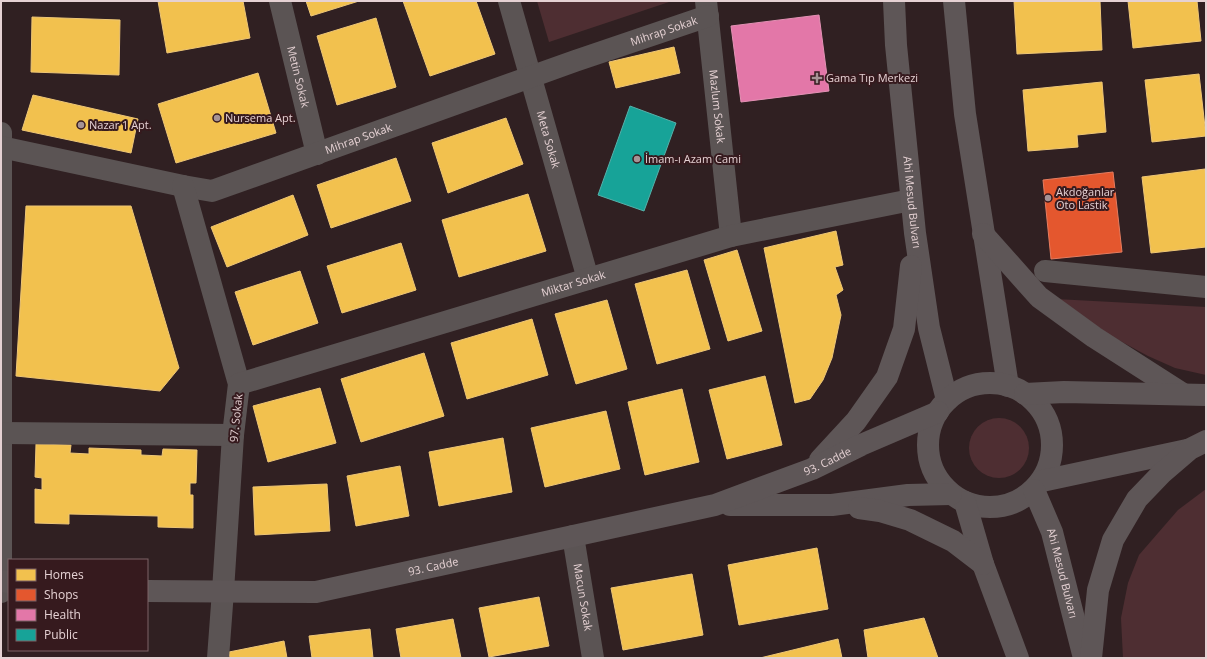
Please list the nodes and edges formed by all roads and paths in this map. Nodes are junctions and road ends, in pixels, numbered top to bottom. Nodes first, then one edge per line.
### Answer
1 (280, 1) edge
2 (509, 1) edge
3 (894, 1) edge
4 (954, 1) edge
5 (707, 9) edge
6 (531, 77) junction
7 (1, 133) edge
8 (1, 147) edge
9 (317, 154) junction
10 (183, 186) junction
11 (911, 200) junction
12 (915, 233) junction
13 (983, 234) junction
14 (731, 236) junction
15 (1045, 271) dead end
16 (588, 279) junction
17 (1206, 287) edge
18 (239, 384) junction
19 (1017, 390) junction
20 (1183, 394) junction
21 (1206, 395) edge
22 (943, 406) junction
23 (2, 433) edge
24 (233, 435) junction
25 (1198, 445) edge
26 (812, 469) junction
27 (1038, 486) junction
28 (958, 498) junction
29 (715, 505) junction
30 (832, 505) junction
31 (573, 536) junction
32 (983, 564) junction
33 (3, 584) edge
34 (148, 591) edge
35 (223, 592) junction
36 (218, 658) edge
37 (593, 658) edge
38 (1018, 658) edge
39 (1084, 658) edge
40 (1091, 658) edge

1 - 9 street, Metin Sokak
2 - 6 street, Meta Sokak
3 - 11 main road, Ahi Mesud Bulvarı
4 - 13 main road
5 - 6 street, Mihrap Sokak
5 - 14 street, Mazlum Sokak
6 - 9 street, Mihrap Sokak
6 - 16 street, Meta Sokak
7 - 8 street
8 - 10 street, Mihrap Sokak
8 - 23 street
9 - 10 street, Mihrap Sokak
10 - 18 street, 97. Sokak
11 - 12 main road, Ahi Mesud Bulvarı
11 - 14 street, Miktar Sokak
12 - 22 main road, Ahi Mesud Bulvarı
12 - 26 main road
13 - 19 main road
13 - 20 main road
14 - 16 street, Miktar Sokak
15 - 17 street
16 - 18 street, Miktar Sokak
18 - 24 street, 97. Sokak
19 - 20 main road
19 - 22 main road
19 - 27 main road
20 - 21 main road
22 - 26 main road, 93. Cadde
22 - 28 main road
23 - 24 street
23 - 33 street
24 - 35 street, 97. Sokak
25 - 27 main road
25 - 40 main road
26 - 29 main road, 93. Cadde
27 - 28 main road
27 - 39 main road, Ahi Mesud Bulvarı
28 - 30 main road, 93. Cadde
28 - 32 main road
29 - 30 main road, 93. Cadde
29 - 31 main road, 93. Cadde
30 - 32 main road
31 - 35 main road, 93. Cadde
31 - 37 street, Macun Sokak
32 - 38 main road
34 - 35 main road, 93. Cadde
35 - 36 street, 97. Sokak

